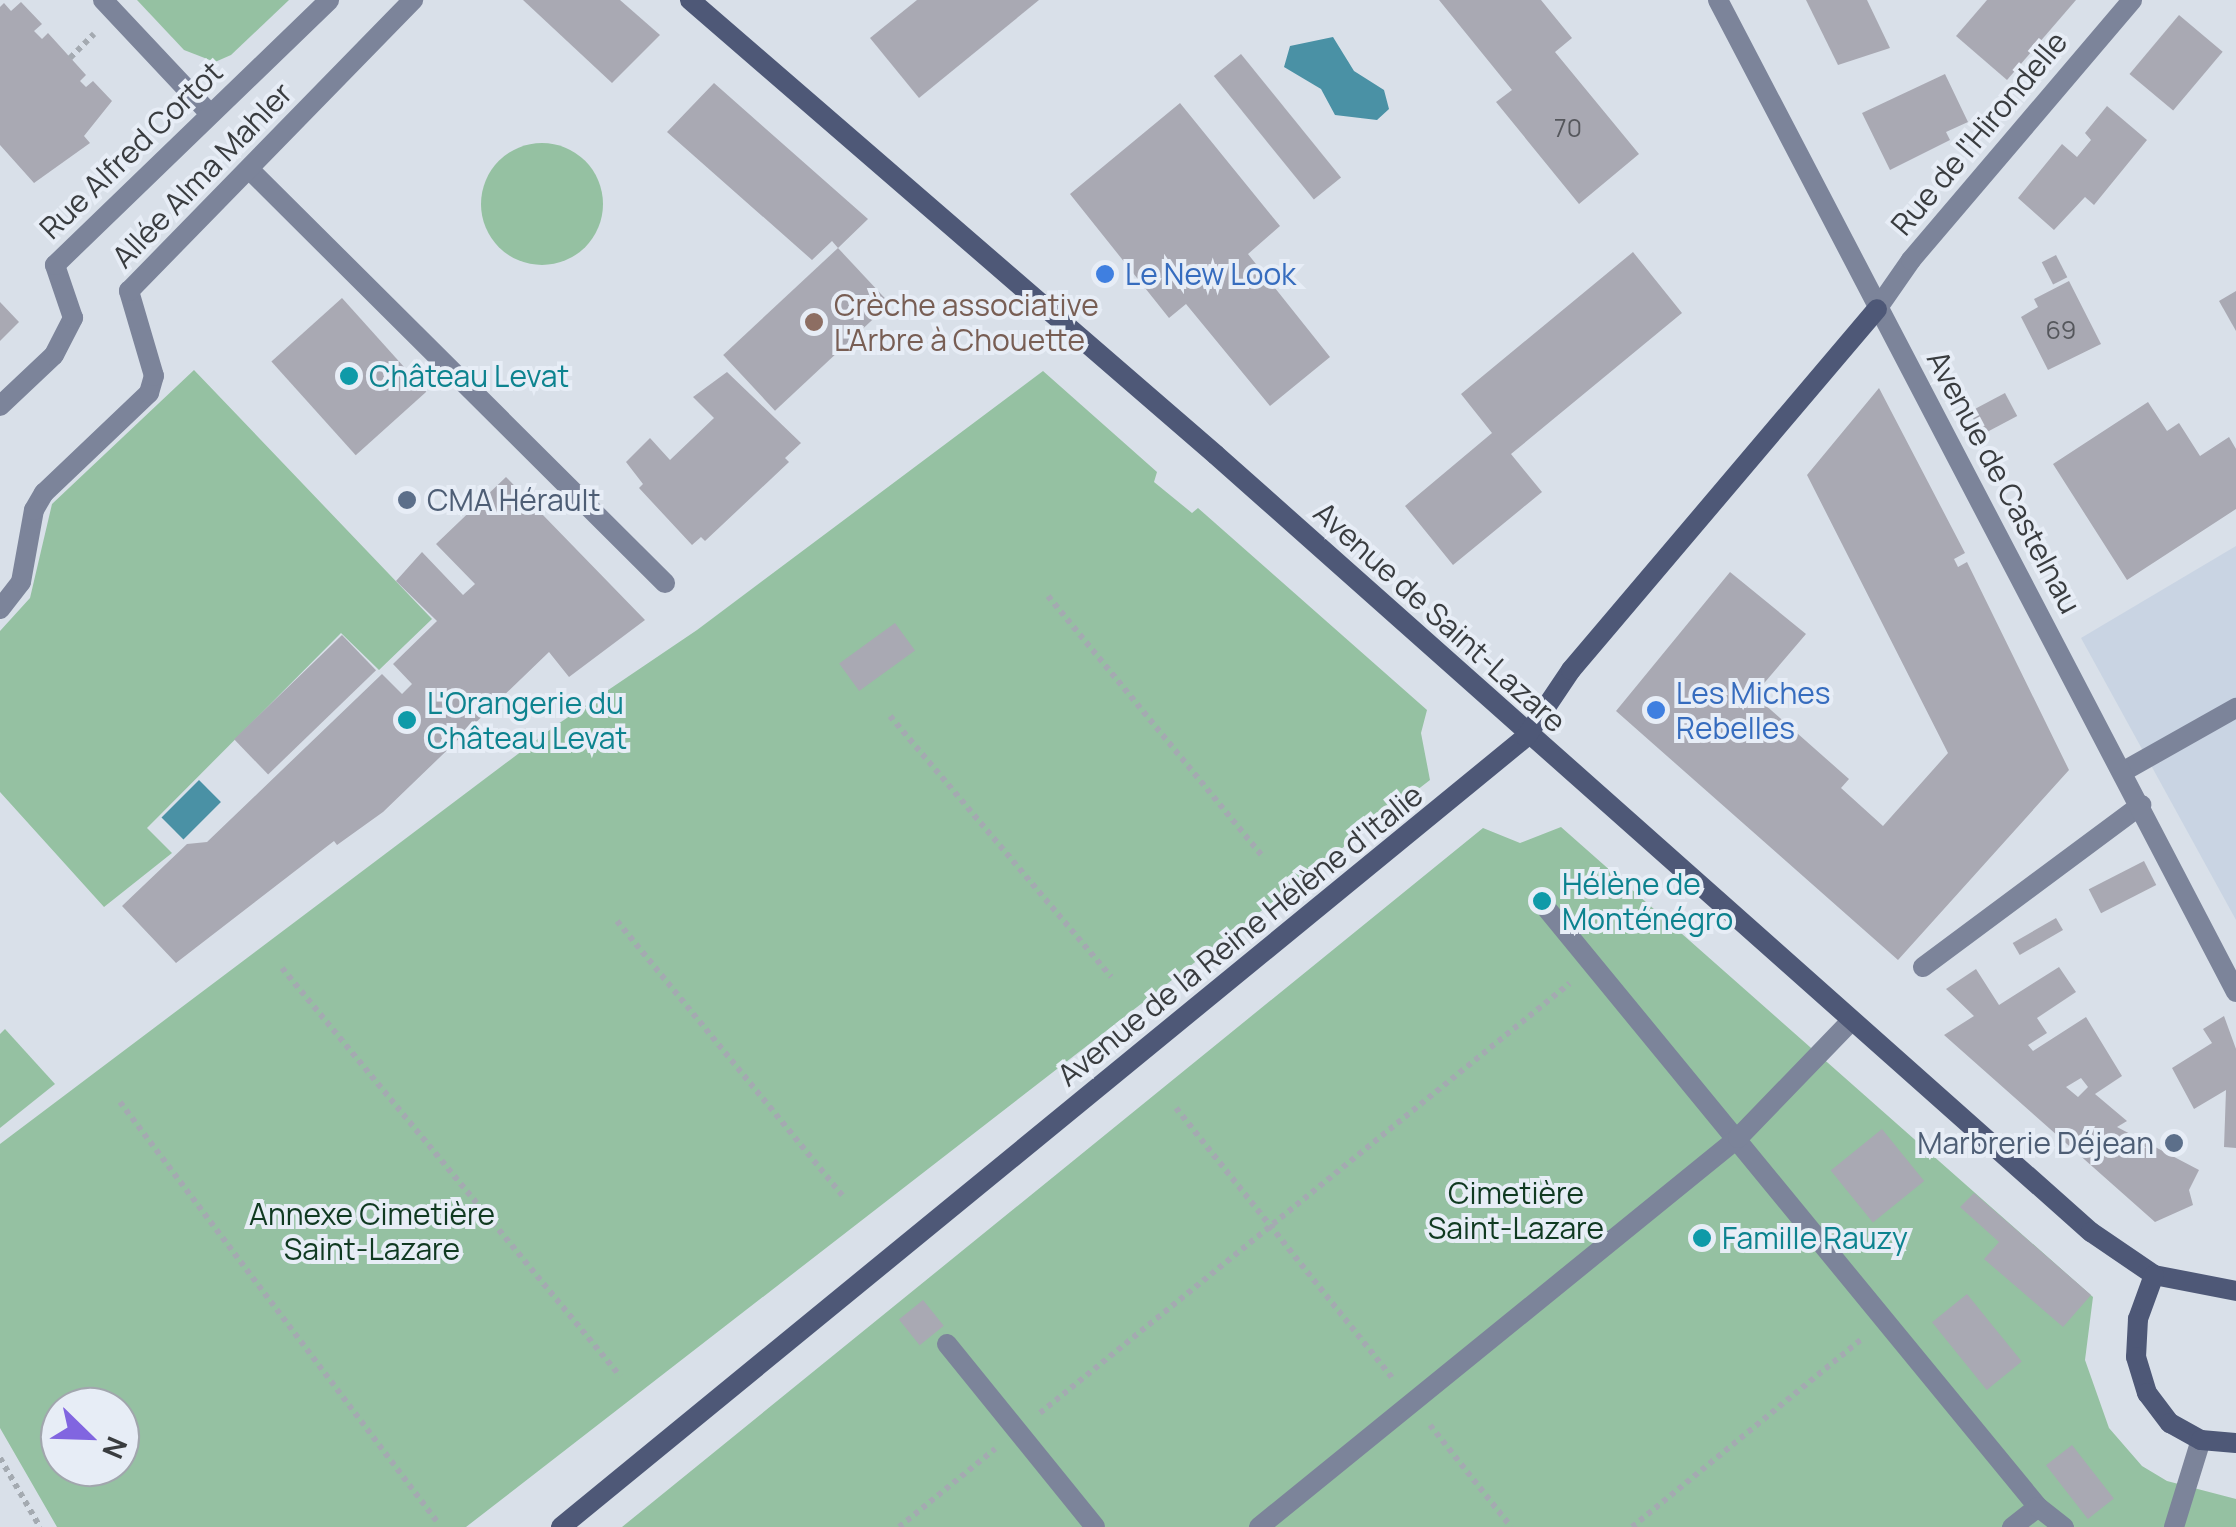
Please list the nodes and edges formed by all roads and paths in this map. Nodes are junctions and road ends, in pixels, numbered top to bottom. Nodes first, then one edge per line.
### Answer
1 (103, 0) edge
2 (329, 0) edge
3 (413, 0) edge
4 (690, 0) edge
5 (1718, 0) edge
6 (2132, 0) edge
7 (210, 114) junction
8 (248, 169) junction
9 (1877, 309) junction
10 (0, 406) edge
11 (666, 584) dead end
12 (1048, 596) dead end
13 (0, 609) edge
14 (2236, 708) edge
15 (890, 716) dead end
16 (1526, 737) junction
17 (2124, 771) junction
18 (2141, 805) junction
19 (1262, 856) dead end
20 (1547, 909) dead end
21 (617, 921) dead end
22 (1593, 964) junction
23 (1923, 967) dead end
24 (282, 968) dead end
25 (1111, 977) dead end
26 (2236, 992) edge
27 (1850, 1022) junction
28 (120, 1102) dead end
29 (1176, 1108) dead end
30 (1738, 1138) junction
31 (842, 1195) dead end
32 (1270, 1226) junction
33 (2154, 1274) junction
34 (2236, 1290) edge
35 (1886, 1320) junction
36 (946, 1344) dead end
37 (620, 1376) dead end
38 (1412, 1403) junction
39 (1018, 1431) junction
40 (2201, 1440) junction
41 (2236, 1443) edge
42 (0, 1458) edge
43 (2038, 1507) junction
44 (438, 1523) dead end
45 (40, 1527) edge
46 (560, 1527) edge
47 (899, 1527) edge
48 (1096, 1527) edge
49 (1259, 1527) edge
50 (1511, 1527) edge
51 (1632, 1527) edge
52 (2012, 1527) edge
53 (2064, 1527) edge
54 (2174, 1527) edge

1 - 7 street
2 - 7 street, Rue Alfred Cortot
3 - 8 street, Allée Alma Mahler
4 - 16 street, Avenue de Saint-Lazare
5 - 9 street, Avenue de Castelnau
6 - 9 street, Rue de l'Hirondelle
7 - 10 street, Rue Alfred Cortot
8 - 11 street
8 - 13 street, Allée Alma Mahler
9 - 16 street, Avenue de la Reine Hélène d'Italie
9 - 17 street, Avenue de Castelnau
12 - 19 path
14 - 17 street
15 - 25 path
16 - 27 street, Avenue de Saint-Lazare
16 - 46 street, Avenue de la Reine Hélène d'Italie
17 - 18 street, Avenue de Castelnau
18 - 23 street
18 - 26 street, Avenue de Castelnau
20 - 22 street
21 - 31 path
22 - 30 street
22 - 32 path
24 - 37 path
27 - 30 street
27 - 33 street, Avenue de Saint-Lazare
28 - 44 path
29 - 32 path
30 - 35 street
30 - 38 street
32 - 38 path
32 - 39 path
33 - 34 street
33 - 40 street
35 - 43 street
35 - 51 path
36 - 39 street
38 - 49 street
38 - 50 path
39 - 47 path
39 - 48 street
40 - 41 street
40 - 54 street
42 - 45 path
43 - 52 street
43 - 53 street

